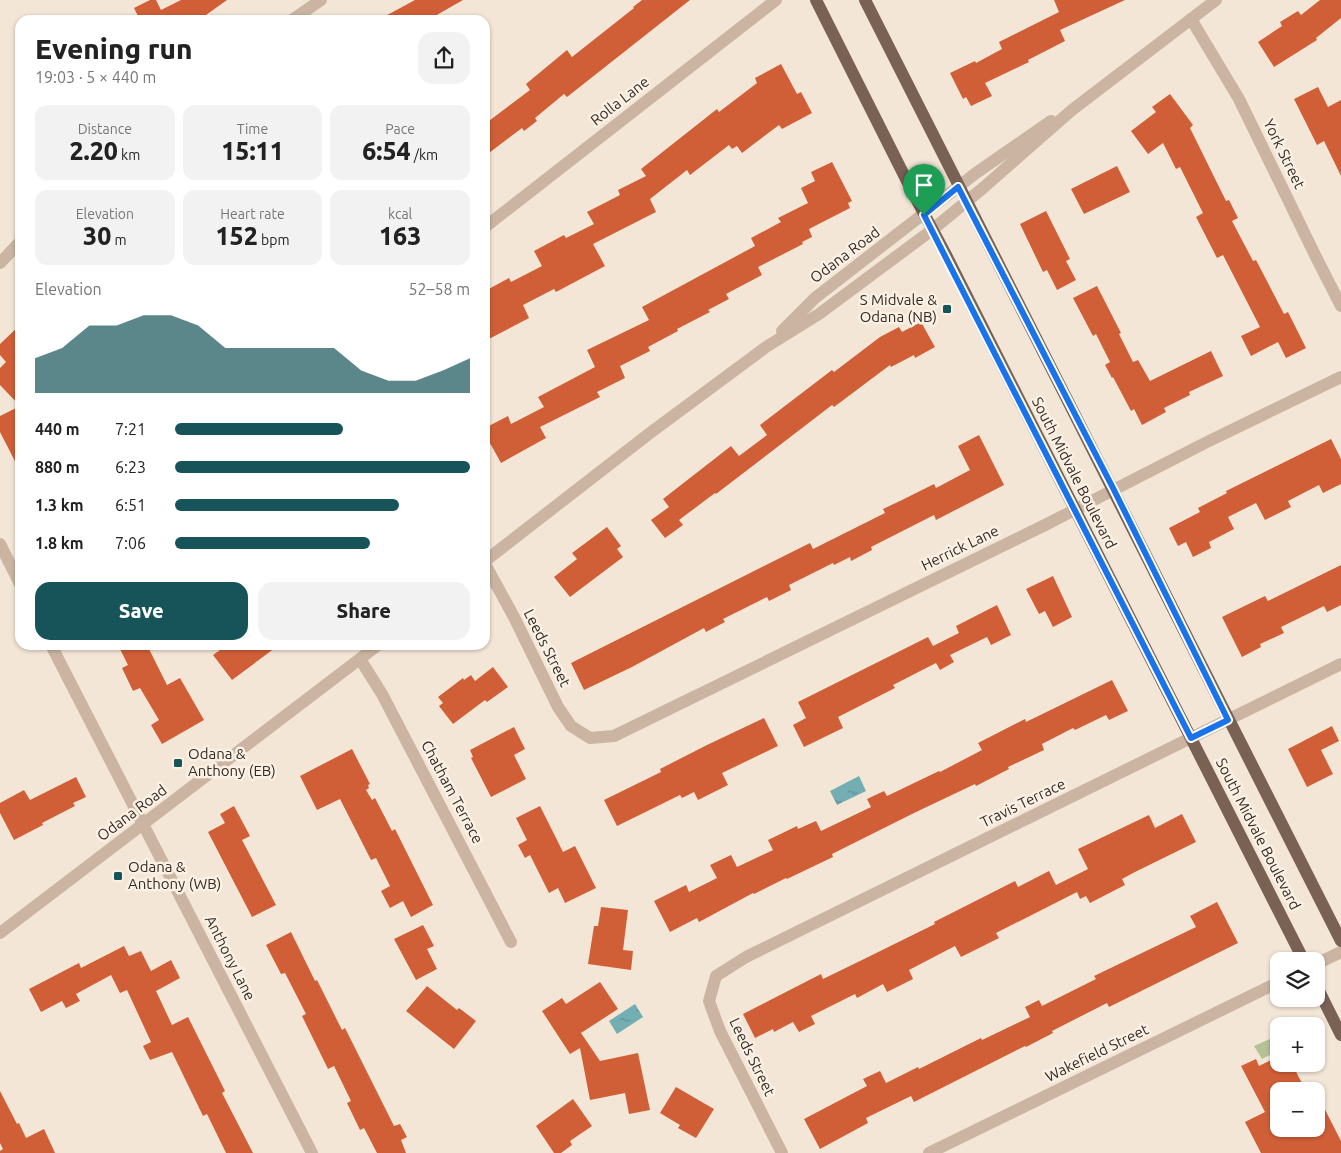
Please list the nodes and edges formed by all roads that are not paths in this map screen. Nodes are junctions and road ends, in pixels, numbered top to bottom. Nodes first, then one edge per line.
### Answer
1 (321, 0) edge
2 (776, 0) edge
3 (816, 0) edge
4 (865, 0) edge
5 (1216, 0) edge
6 (299, 15) edge
7 (1191, 19) junction
8 (1072, 110) junction
9 (958, 187) junction
10 (966, 202) junction
11 (924, 215) junction
12 (490, 223) edge
13 (932, 230) junction
14 (15, 247) edge
15 (0, 263) edge
16 (1341, 306) edge
17 (766, 347) junction
18 (1341, 377) edge
19 (1114, 490) junction
20 (1074, 510) junction
21 (0, 544) edge
22 (490, 559) edge
23 (490, 572) edge
24 (15, 574) edge
25 (54, 650) edge
26 (372, 650) edge
27 (360, 659) junction
28 (1341, 664) edge
29 (1228, 720) junction
30 (590, 738) joint
31 (1191, 738) junction
32 (143, 824) junction
33 (0, 933) edge
34 (1341, 941) edge
35 (511, 942) dead end
36 (1299, 952) edge
37 (1341, 952) edge
38 (1325, 960) edge
39 (720, 974) joint
40 (1270, 986) edge
41 (1325, 1003) edge
42 (1341, 1035) edge
43 (312, 1153) edge
44 (782, 1153) edge
45 (929, 1153) edge

1 - 6 street
2 - 12 street, Rolla Lane
3 - 11 main road, South Midvale Boulevard
4 - 9 main road, South Midvale Boulevard
5 - 7 street, Odana Road
7 - 8 street, Odana Road
7 - 16 street, York Street
8 - 9 street, Odana Road
8 - 10 street, Odana Road
9 - 10 main road, South Midvale Boulevard
9 - 11 street, Odana Road
10 - 13 street, Odana Road
10 - 19 main road, South Midvale Boulevard
11 - 13 main road, South Midvale Boulevard
11 - 17 street, Odana Road
13 - 17 street, Odana Road
13 - 20 main road, South Midvale Boulevard
14 - 15 street
17 - 22 street, Odana Road
18 - 19 street, Herrick Lane
19 - 20 street, Herrick Lane
19 - 29 main road, South Midvale Boulevard
20 - 30 street, Herrick Lane
20 - 31 main road, South Midvale Boulevard
21 - 24 street
23 - 30 street, Leeds Street
25 - 32 street, Anthony Lane
26 - 27 street, Odana Road
27 - 32 street, Odana Road
27 - 35 street, Chatham Terrace
28 - 29 street, Travis Terrace
29 - 31 street, Travis Terrace
29 - 34 main road, South Midvale Boulevard
31 - 36 main road, South Midvale Boulevard
31 - 39 street, Travis Terrace
32 - 33 street, Odana Road
32 - 43 street, Anthony Lane
37 - 38 street
39 - 44 street, Leeds Street
40 - 45 street, Wakefield Street
41 - 42 main road

